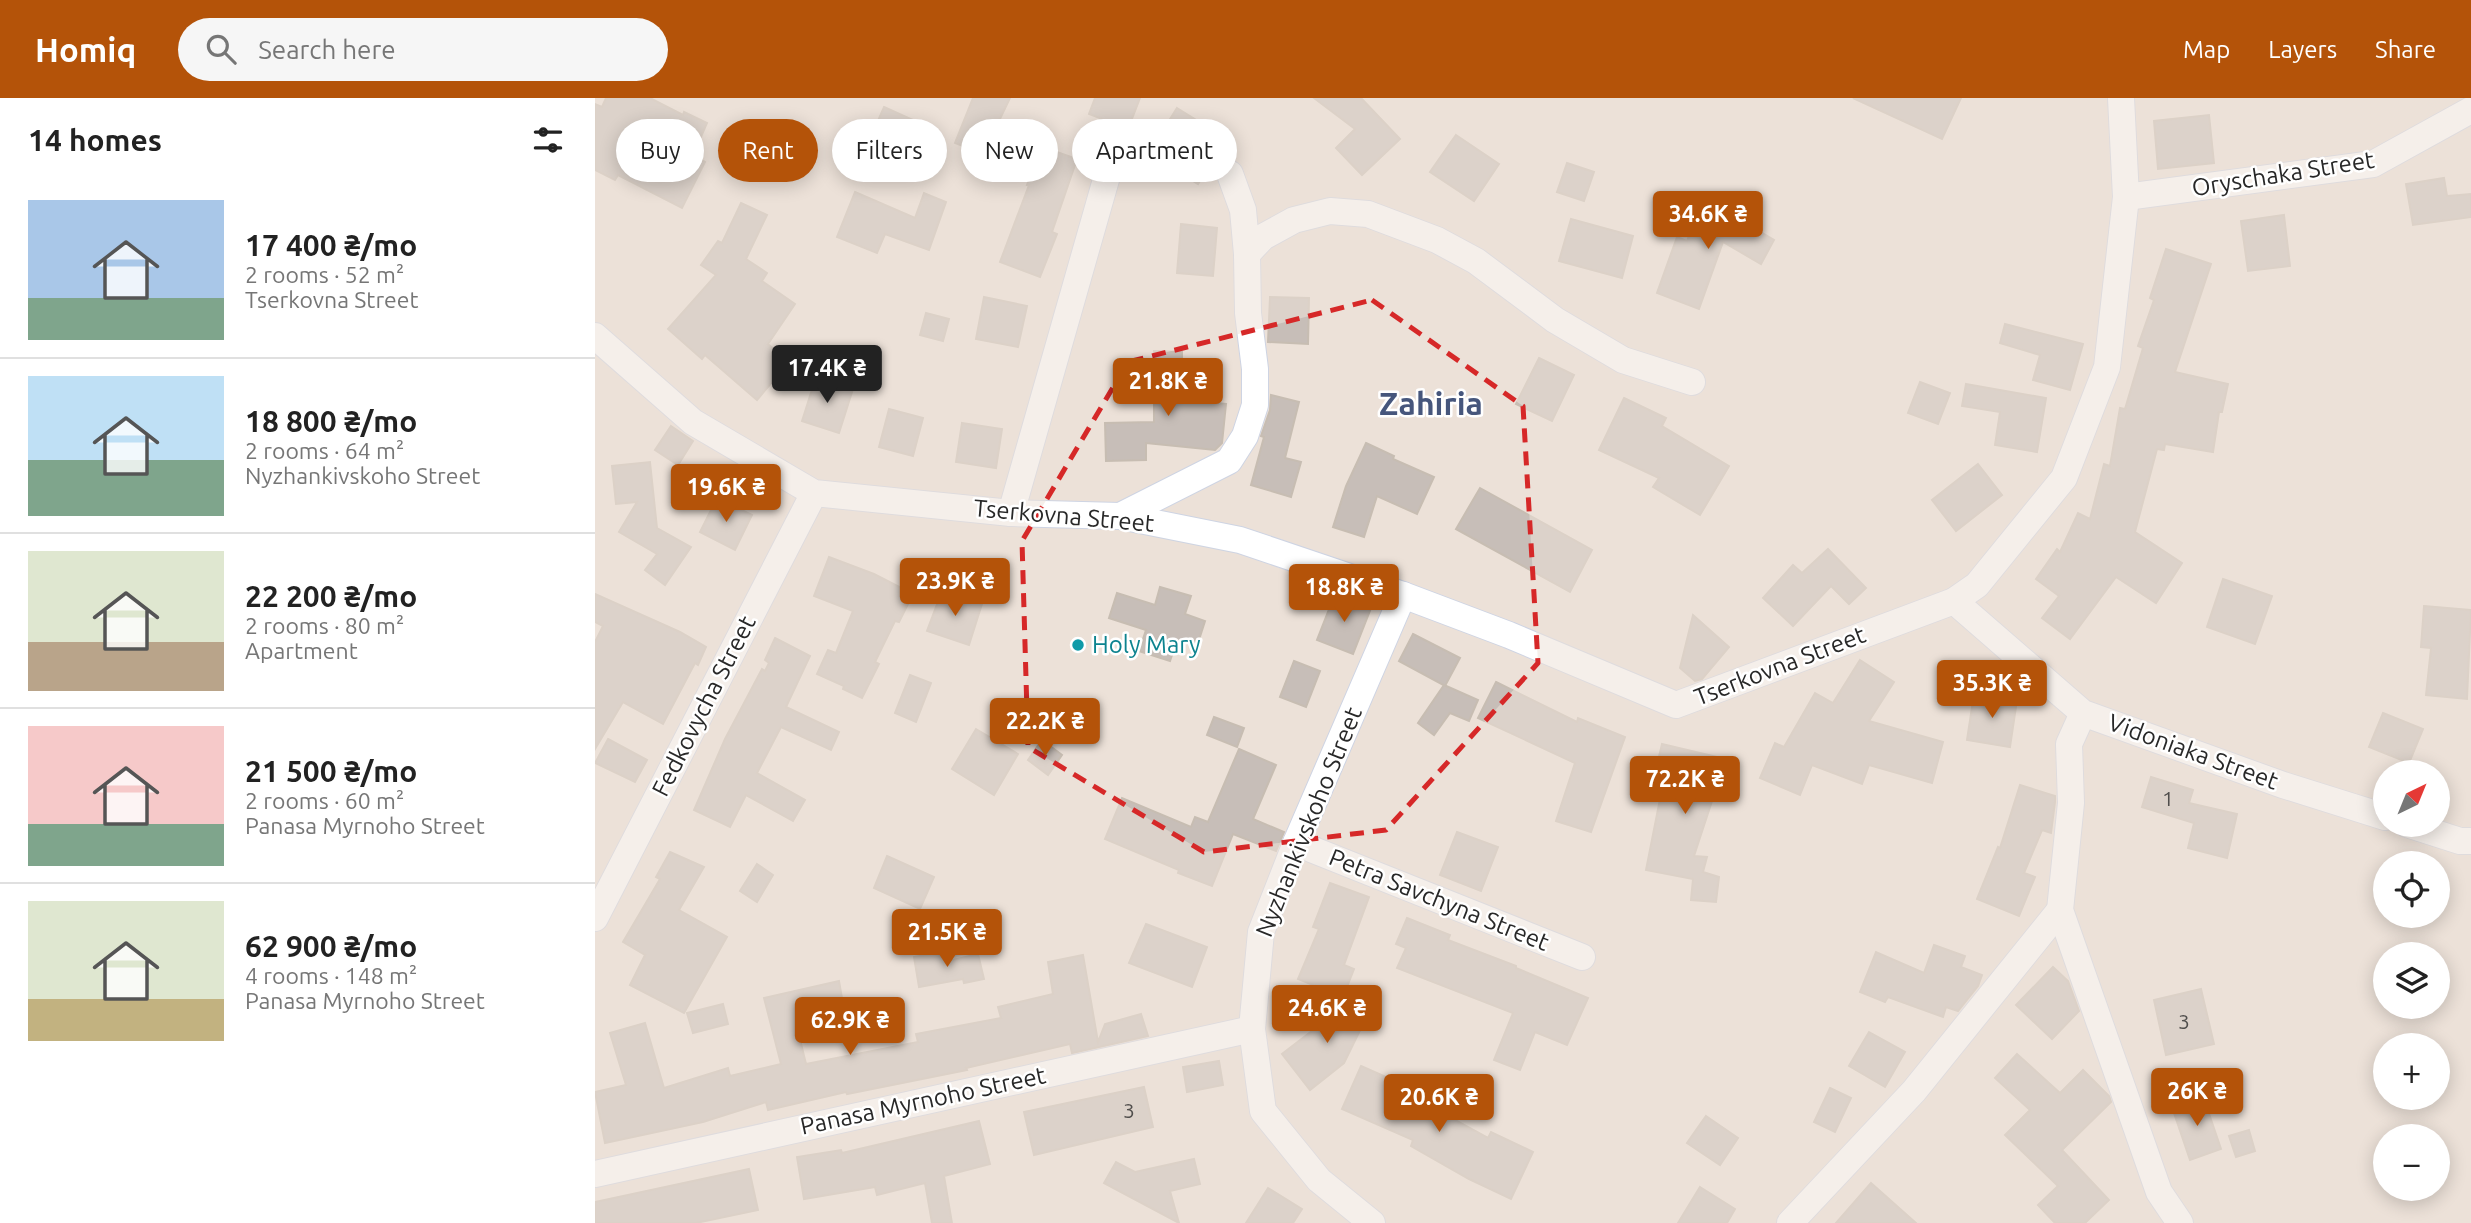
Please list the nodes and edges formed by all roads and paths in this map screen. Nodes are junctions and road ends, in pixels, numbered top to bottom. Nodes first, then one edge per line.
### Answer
1 (2121, 98) edge
2 (2468, 115) edge
3 (1105, 182) edge
4 (1233, 182) edge
5 (2126, 197) junction
6 (1248, 254) junction
7 (595, 336) edge
8 (1692, 382) dead end
9 (814, 493) junction
10 (1011, 513) junction
11 (1120, 516) junction
12 (1403, 595) junction
13 (1954, 601) junction
14 (2083, 713) junction
15 (2373, 813) edge
16 (2448, 837) edge
17 (2471, 841) edge
18 (1296, 843) junction
19 (2060, 910) junction
20 (595, 918) edge
21 (1582, 957) dead end
22 (1252, 1029) junction
23 (595, 1174) edge
24 (1372, 1223) edge
25 (1790, 1223) edge
26 (2180, 1223) edge

1 - 5 street, Tserkovna Street
2 - 5 street, Oryschaka Street
3 - 10 street
4 - 6 street
5 - 13 street, Tserkovna Street
6 - 8 street
6 - 11 street
7 - 9 street, Tserkovna Street
9 - 10 street, Tserkovna Street
9 - 20 street, Fedkovycha Street
10 - 11 street, Tserkovna Street
11 - 12 street, Tserkovna Street
12 - 13 street, Tserkovna Street
12 - 18 street, Nyzhankivskoho Street
13 - 14 street, Vidoniaka Street
14 - 15 street, Vidoniaka Street
14 - 19 street
16 - 17 street
18 - 21 street, Petra Savchyna Street
18 - 22 street, Nyzhankivskoho Street
19 - 25 street
19 - 26 street
22 - 23 street, Panasa Myrnoho Street
22 - 24 street, Nyzhankivskoho Street

